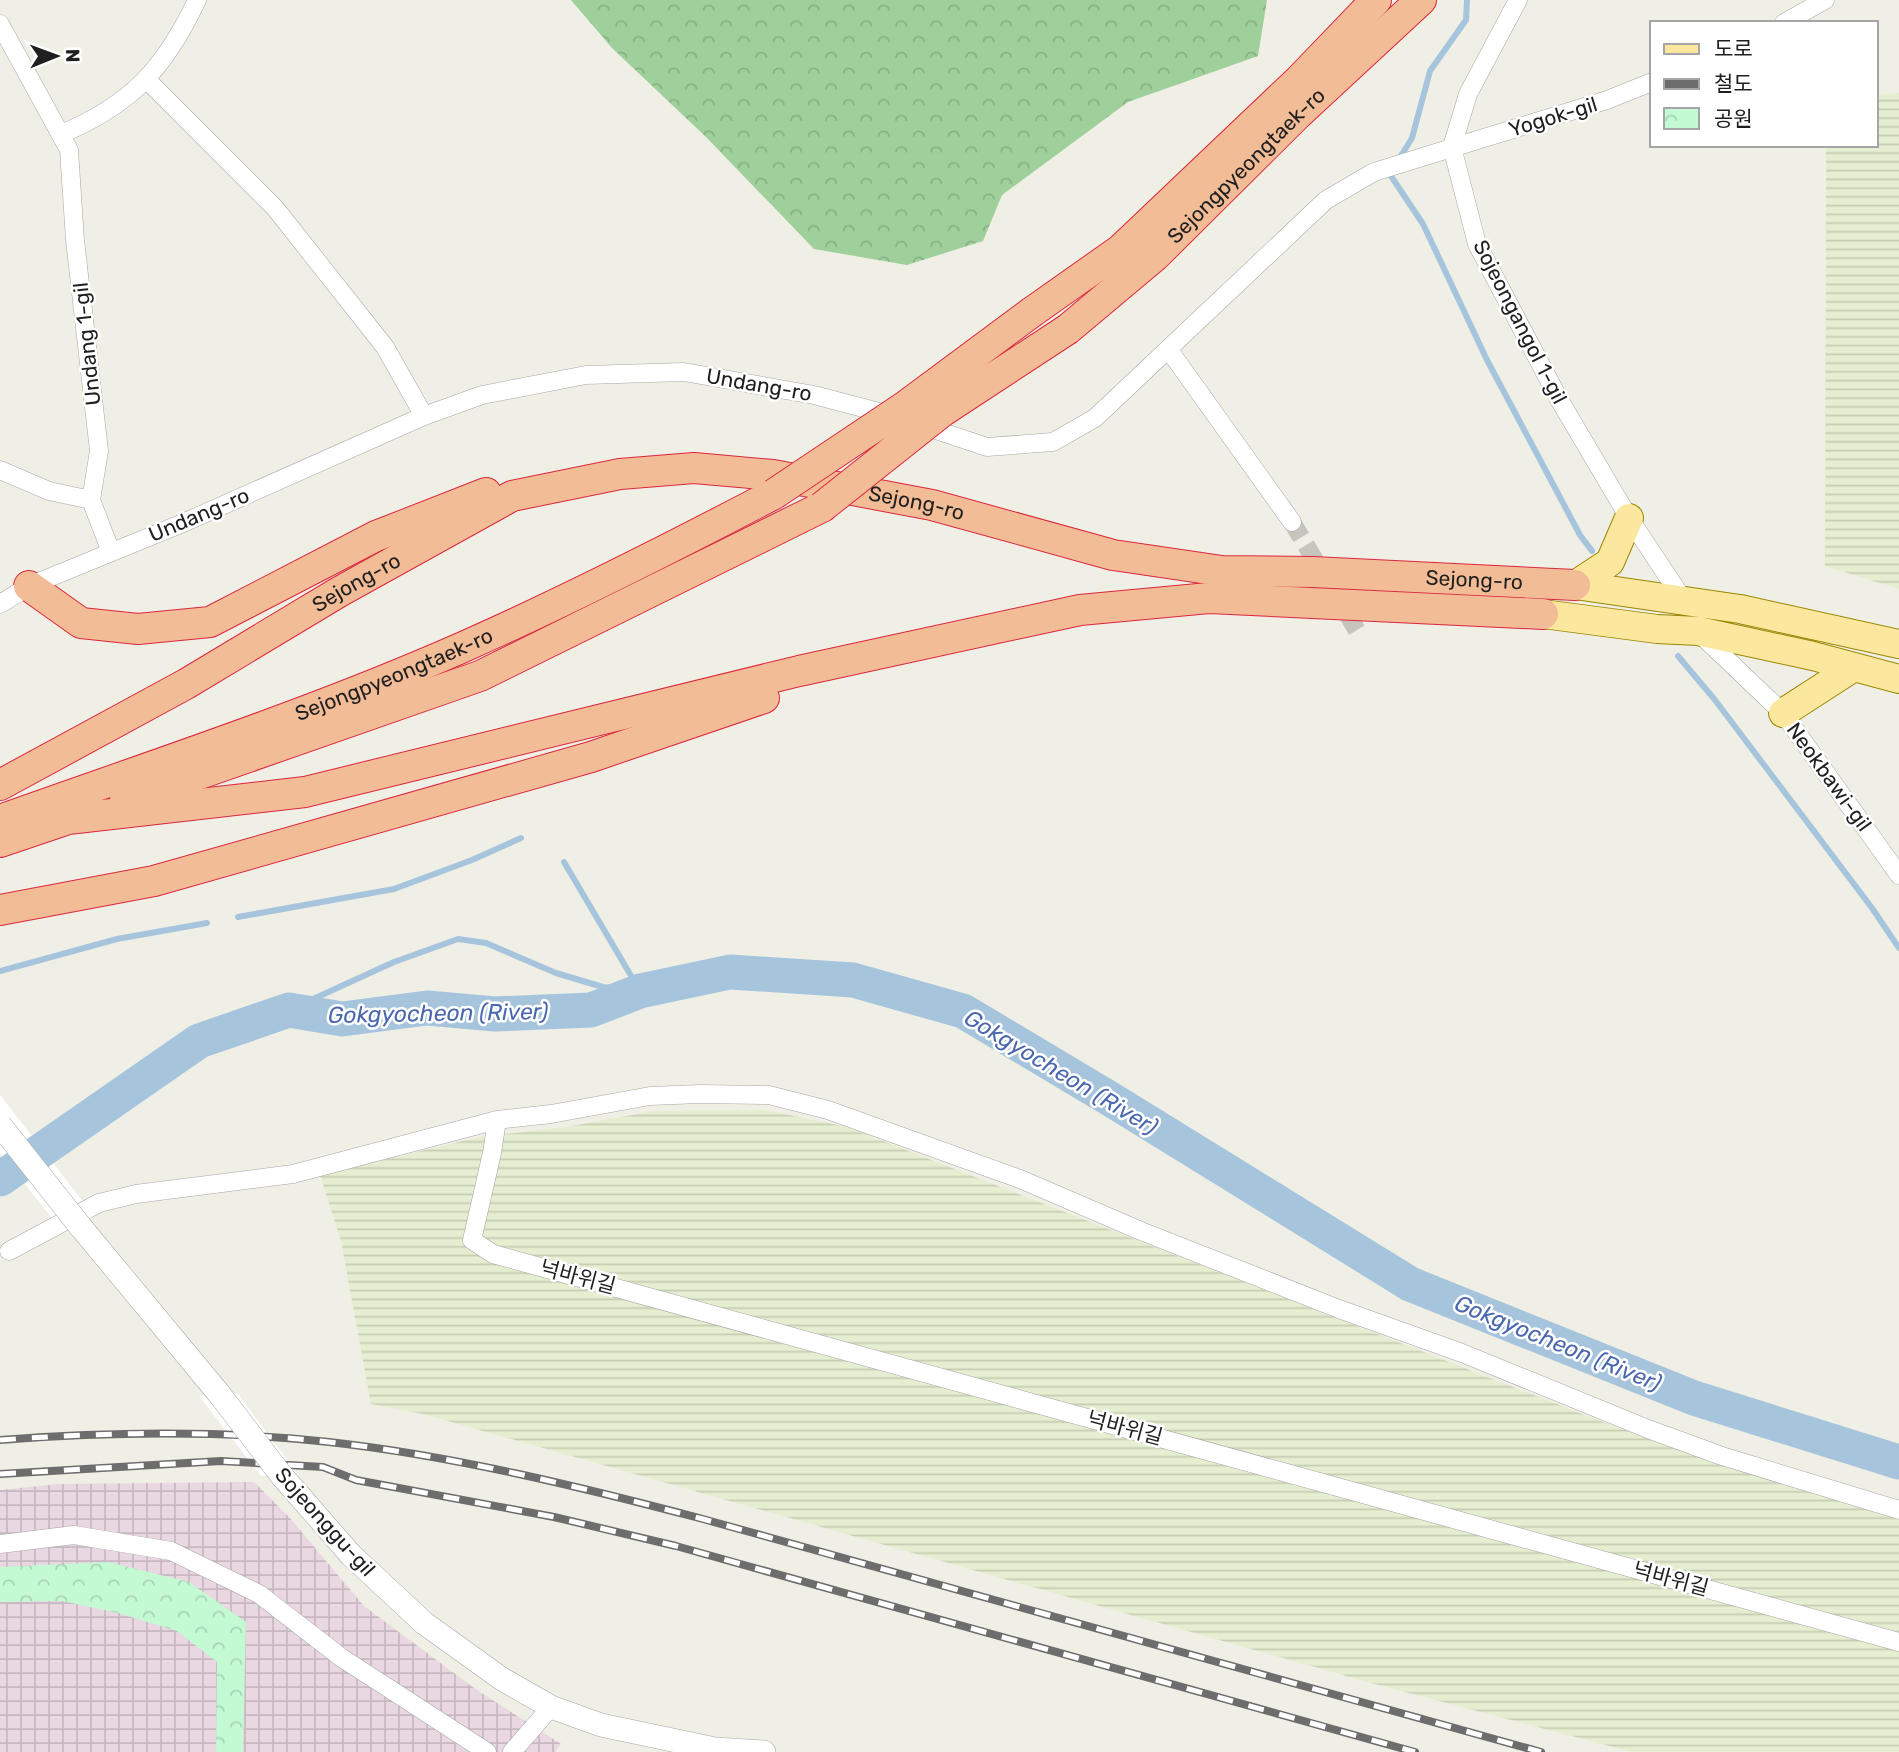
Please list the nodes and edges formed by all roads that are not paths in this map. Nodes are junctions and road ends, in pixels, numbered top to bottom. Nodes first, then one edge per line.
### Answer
1 (197, 0) edge
2 (1376, 0) edge
3 (1421, 0) edge
4 (1518, 0) edge
5 (1825, 0) edge
6 (1788, 21) edge
7 (0, 24) edge
8 (147, 80) junction
9 (1650, 83) edge
10 (61, 134) junction
11 (1452, 147) junction
12 (1169, 350) junction
13 (424, 416) junction
14 (0, 470) edge
15 (620, 474) junction
16 (91, 500) junction
17 (1629, 517) junction
18 (1292, 522) tunnel mouth
19 (111, 552) junction
20 (1575, 585) junction
21 (29, 586) junction
22 (1685, 600) junction
23 (0, 604) edge
24 (1543, 614) joint
25 (1698, 631) junction
26 (926, 642) junction
27 (1899, 644) edge
28 (1854, 667) junction
29 (1899, 679) edge
30 (1783, 713) junction
31 (0, 785) edge
32 (68, 819) junction
33 (0, 821) edge
34 (0, 842) edge
35 (1899, 875) edge
36 (0, 910) edge
37 (497, 1121) junction
38 (0, 1125) edge
39 (9, 1251) dead end
40 (1899, 1510) edge
41 (0, 1544) edge
42 (1899, 1642) edge
43 (551, 1707) junction
44 (487, 1752) edge
45 (512, 1752) edge
46 (764, 1752) edge

1 - 8 street
2 - 33 highway, Sejongpyeongtaek-ro, bridge
3 - 32 highway, Sejongpyeongtaek-ro, bridge
4 - 11 street
5 - 6 street
7 - 10 street, Undang 1-gil
8 - 10 street
8 - 13 street
9 - 11 street, Yogok-gil
10 - 16 street, Undang 1-gil
11 - 12 street, Undang-ro
11 - 17 street, Sojeongangol 1-gil
12 - 13 street, Undang-ro
12 - 18 street
13 - 19 street, Undang-ro
14 - 16 street
15 - 20 highway, Sejong-ro
15 - 21 highway
15 - 31 highway, Sejong-ro
16 - 19 street
17 - 20 main road
17 - 22 street, Sojeongangol 1-gil
19 - 21 street, Undang-ro
20 - 22 main road, Sejong-ro
21 - 23 street, Undang-ro
22 - 25 street, Sojeongangol 1-gil
22 - 27 main road, Sejong-ro
24 - 25 main road, Sejong-ro
24 - 26 highway, Sejong-ro
25 - 28 main road, Sejong-ro
25 - 30 street, Neokbawi-gil
26 - 32 highway, Sejong-ro
26 - 36 highway
28 - 29 main road, Sejong-ro
28 - 30 main road
30 - 35 street, Neokbawi-gil
32 - 34 highway, Sejong-ro
37 - 39 street
37 - 40 street
37 - 42 street, 넉바위길
38 - 43 street, Sojeonggu-gil, bridge
41 - 44 street
43 - 45 street
43 - 46 street, Sojeonggu-gil

